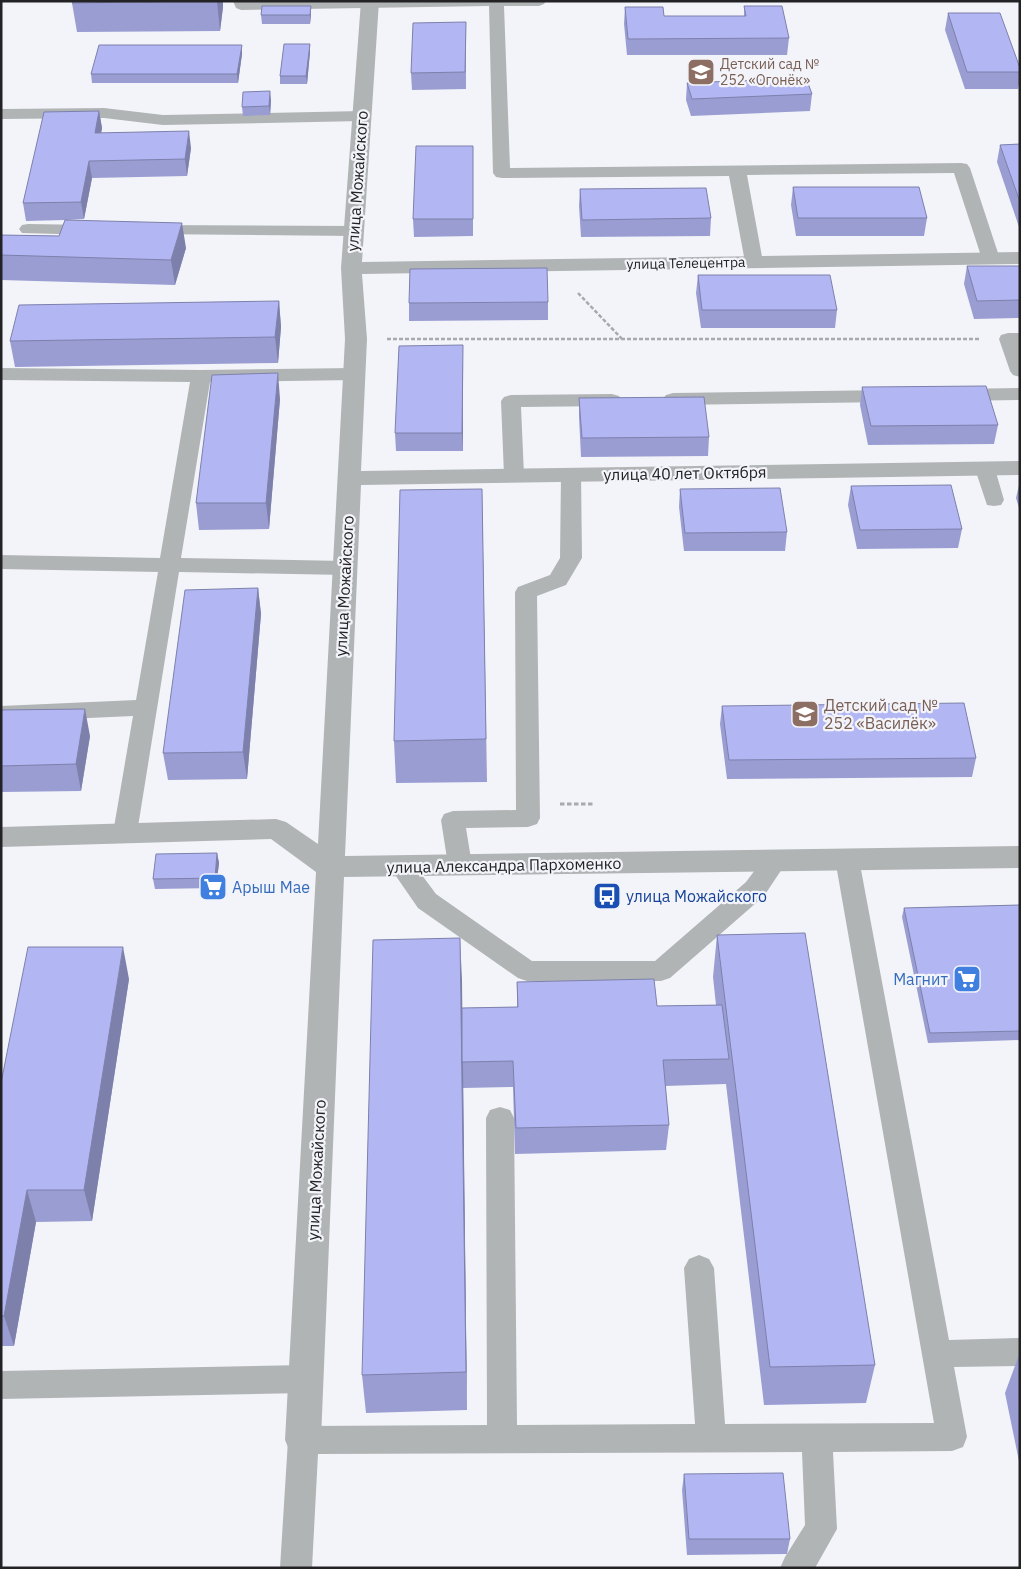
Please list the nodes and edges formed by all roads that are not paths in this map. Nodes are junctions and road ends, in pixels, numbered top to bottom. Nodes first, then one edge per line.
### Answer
1 (539, 1) edge
2 (370, 2) edge
3 (496, 2) edge
4 (238, 4) edge
5 (1, 114) edge
6 (362, 116) junction
7 (737, 170) junction
8 (28, 229) dead end
9 (115, 230) edge
10 (134, 230) edge
11 (354, 231) junction
12 (992, 258) junction
13 (1020, 258) edge
14 (754, 262) junction
15 (352, 268) junction
16 (1014, 339) edge
17 (1020, 371) edge
18 (1, 374) edge
19 (354, 374) junction
20 (200, 376) junction
21 (1020, 394) edge
22 (940, 395) edge
23 (910, 396) edge
24 (630, 399) edge
25 (650, 399) edge
26 (1020, 468) edge
27 (985, 469) junction
28 (571, 474) junction
29 (514, 475) junction
30 (350, 478) junction
31 (994, 500) dead end
32 (1, 562) edge
33 (170, 566) junction
34 (345, 568) junction
35 (146, 708) junction
36 (1, 714) edge
37 (125, 834) junction
38 (1, 837) edge
39 (1020, 857) edge
40 (847, 859) junction
41 (776, 860) junction
42 (460, 865) junction
43 (401, 866) junction
44 (330, 867) junction
45 (500, 1118) dead end
46 (699, 1268) dead end
47 (1020, 1352) edge
48 (937, 1354) junction
49 (305, 1379) junction
50 (1, 1386) edge
51 (817, 1437) junction
52 (711, 1438) junction
53 (502, 1439) junction
54 (303, 1440) junction
55 (296, 1568) edge
56 (796, 1568) edge

1 - 3 lane
2 - 3 lane
2 - 4 lane
2 - 6 street, улица Можайского
3 - 7 lane
5 - 6 lane
6 - 11 street, улица Можайского
7 - 12 lane
7 - 14 lane
8 - 9 lane
10 - 11 lane
11 - 15 street, улица Можайского
12 - 13 street, улица Телецентра
12 - 14 street, улица Телецентра
14 - 15 street, улица Телецентра
15 - 19 street, улица Можайского
16 - 17 lane
18 - 20 lane
19 - 20 lane
19 - 30 street, улица Можайского
20 - 33 lane
21 - 22 lane
23 - 25 lane
24 - 29 lane
26 - 27 street, улица 40 лет Октября
27 - 28 street, улица 40 лет Октября
27 - 31 lane
28 - 29 street, улица 40 лет Октября
28 - 42 lane
29 - 30 street, улица 40 лет Октября
30 - 34 street, улица Можайского
32 - 33 lane
33 - 34 lane
33 - 35 lane
34 - 44 street, улица Можайского
35 - 36 lane
35 - 37 lane
37 - 38 street
37 - 44 street
39 - 40 street, улица Александра Пархоменко
40 - 41 street, улица Александра Пархоменко
40 - 48 lane
41 - 42 street, улица Александра Пархоменко
41 - 43 lane
42 - 43 street, улица Александра Пархоменко
43 - 44 street, улица Александра Пархоменко
44 - 49 street, улица Можайского
45 - 53 lane
46 - 52 lane
47 - 48 lane
48 - 51 lane
49 - 50 lane
49 - 54 street, улица Можайского
51 - 52 lane
51 - 56 lane
52 - 53 lane
53 - 54 lane
54 - 55 lane

